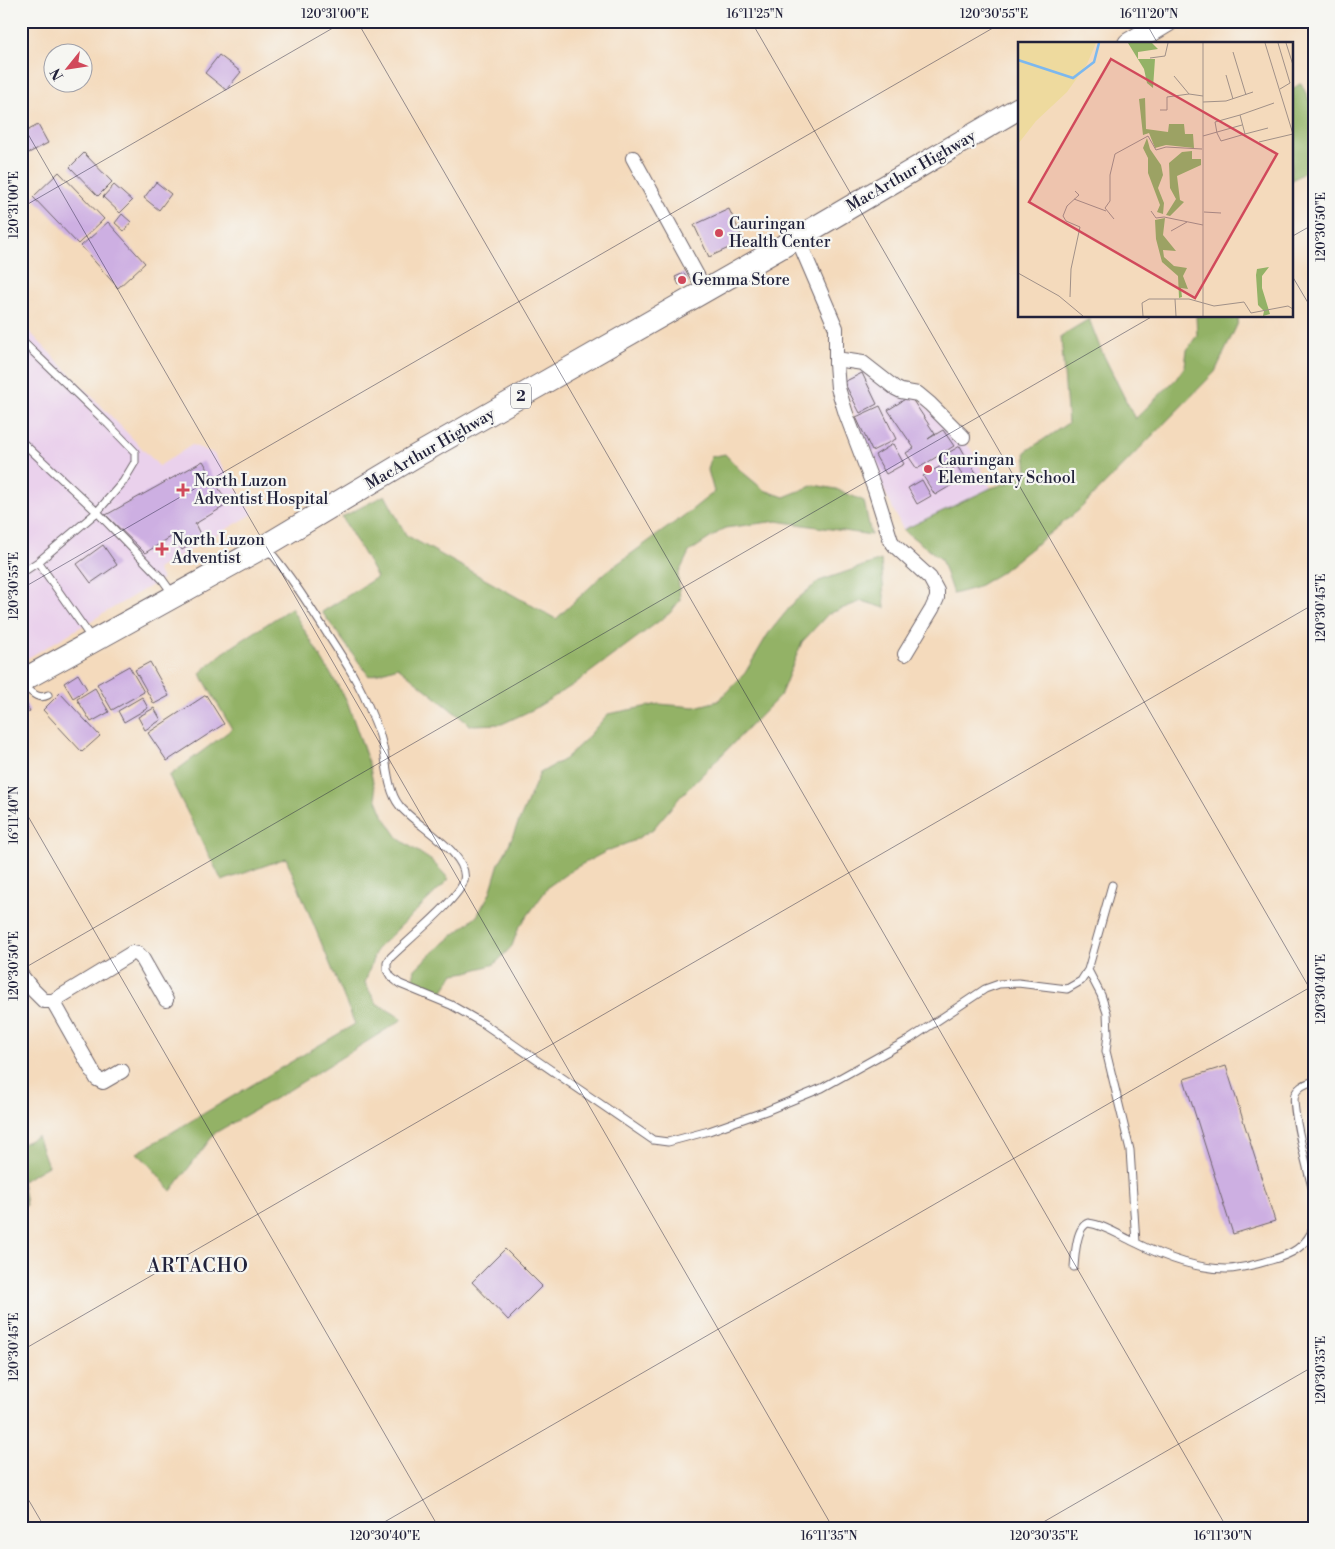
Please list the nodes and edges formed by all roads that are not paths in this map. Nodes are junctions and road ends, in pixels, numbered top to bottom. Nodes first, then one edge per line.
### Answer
1 (1167, 21) edge
2 (1132, 42) edge
3 (1018, 109) edge
4 (633, 158) dead end
5 (799, 237) junction
6 (705, 290) junction
7 (21, 340) edge
8 (836, 359) junction
9 (962, 437) dead end
10 (21, 441) edge
11 (97, 512) junction
12 (265, 546) junction
13 (38, 562) junction
14 (21, 568) edge
15 (174, 596) junction
16 (93, 641) junction
17 (905, 654) dead end
18 (21, 682) edge
19 (48, 695) dead end
20 (1112, 886) dead end
21 (1088, 970) junction
22 (21, 975) edge
23 (166, 1000) dead end
24 (53, 1001) junction
25 (122, 1071) dead end
26 (1314, 1080) edge
27 (1314, 1195) edge
28 (1314, 1226) edge
29 (1136, 1243) junction
30 (1074, 1268) dead end

1 - 2 highway
3 - 5 highway, MacArthur Highway / 2
4 - 6 street
5 - 6 highway, MacArthur Highway / 2
5 - 8 street
6 - 12 highway, MacArthur Highway / 2
7 - 11 lane
8 - 9 street
8 - 17 street
10 - 11 lane
11 - 13 lane
11 - 15 lane
12 - 15 highway, MacArthur Highway / 2
12 - 21 lane
13 - 14 lane
13 - 16 lane
15 - 16 highway, MacArthur Highway / 2
16 - 18 highway, MacArthur Highway / 2
18 - 19 lane
20 - 21 lane
21 - 29 lane
22 - 24 street
23 - 24 street
24 - 25 street
26 - 27 lane
28 - 29 lane
29 - 30 lane

